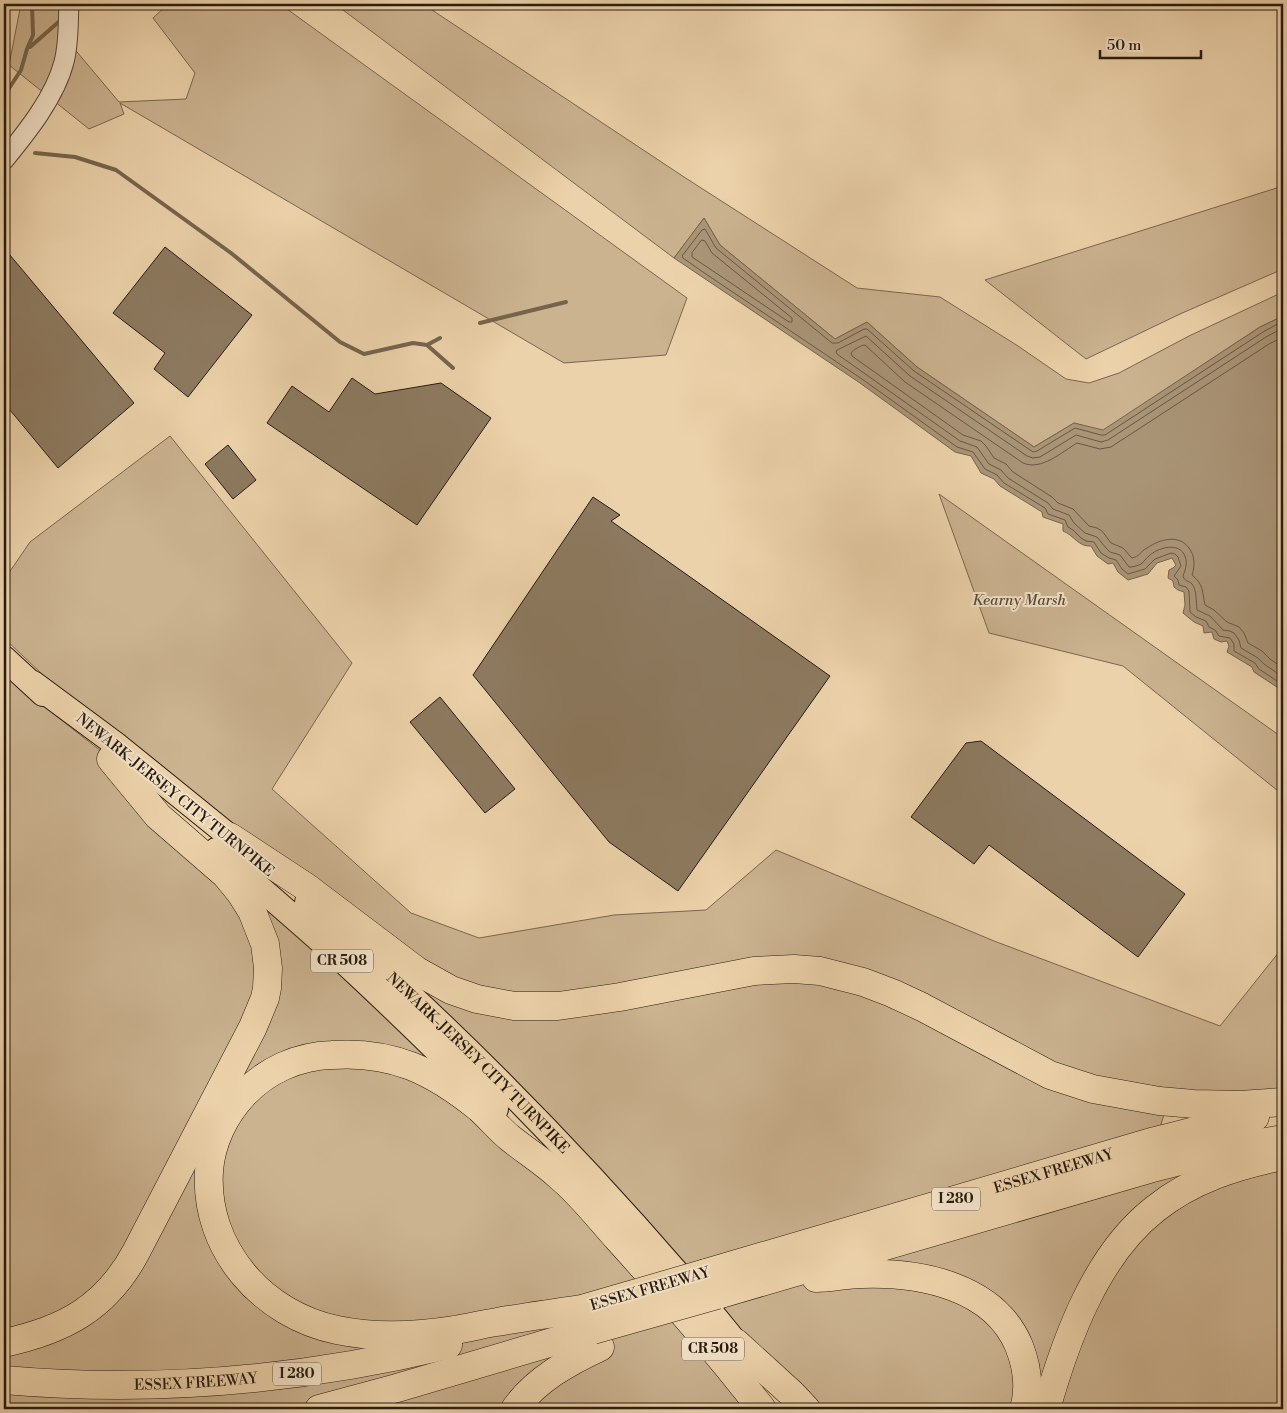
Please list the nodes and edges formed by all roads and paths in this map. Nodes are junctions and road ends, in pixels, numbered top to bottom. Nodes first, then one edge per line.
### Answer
1 (69, 4) edge
2 (4, 160) edge
3 (4, 658) edge
4 (33, 683) junction
5 (110, 759) junction
6 (230, 837) junction
7 (1283, 1102) edge
8 (1283, 1113) edge
9 (1283, 1138) edge
10 (1283, 1156) edge
11 (561, 1176) junction
12 (760, 1269) junction
13 (664, 1290) junction
14 (592, 1329) junction
15 (4, 1343) edge
16 (736, 1343) junction
17 (4, 1380) edge
18 (319, 1409) edge
19 (515, 1409) edge
20 (736, 1409) edge
21 (762, 1409) edge
22 (790, 1409) edge
23 (806, 1409) edge
24 (1024, 1409) edge
25 (1046, 1409) edge

1 - 2 street
3 - 4 main road, NEWARK-JERSEY CITY TURNPIKE / CR 508
4 - 5 main road, NEWARK-JERSEY CITY TURNPIKE / CR 508
4 - 6 main road, NEWARK-JERSEY CITY TURNPIKE / CR 508
5 - 11 main road, NEWARK-JERSEY CITY TURNPIKE / CR 508
5 - 15 highway
6 - 7 highway
6 - 16 main road, NEWARK-JERSEY CITY TURNPIKE / CR 508
8 - 12 highway, ESSEX FREEWAY / I 280
9 - 12 highway, ESSEX FREEWAY / I 280
10 - 25 highway
11 - 13 highway, NEWARK-JERSEY CITY TURNPIKE / CR 508
11 - 14 highway
12 - 14 highway, ESSEX FREEWAY / I 280, bridge
12 - 14 highway, ESSEX FREEWAY / I 280, bridge
12 - 24 highway
13 - 20 highway
13 - 21 highway, NEWARK-JERSEY CITY TURNPIKE / CR 508
14 - 17 highway, ESSEX FREEWAY / I 280
14 - 18 highway, ESSEX FREEWAY / I 280
14 - 19 highway
16 - 22 main road, NEWARK-JERSEY CITY TURNPIKE / CR 508
16 - 23 highway

